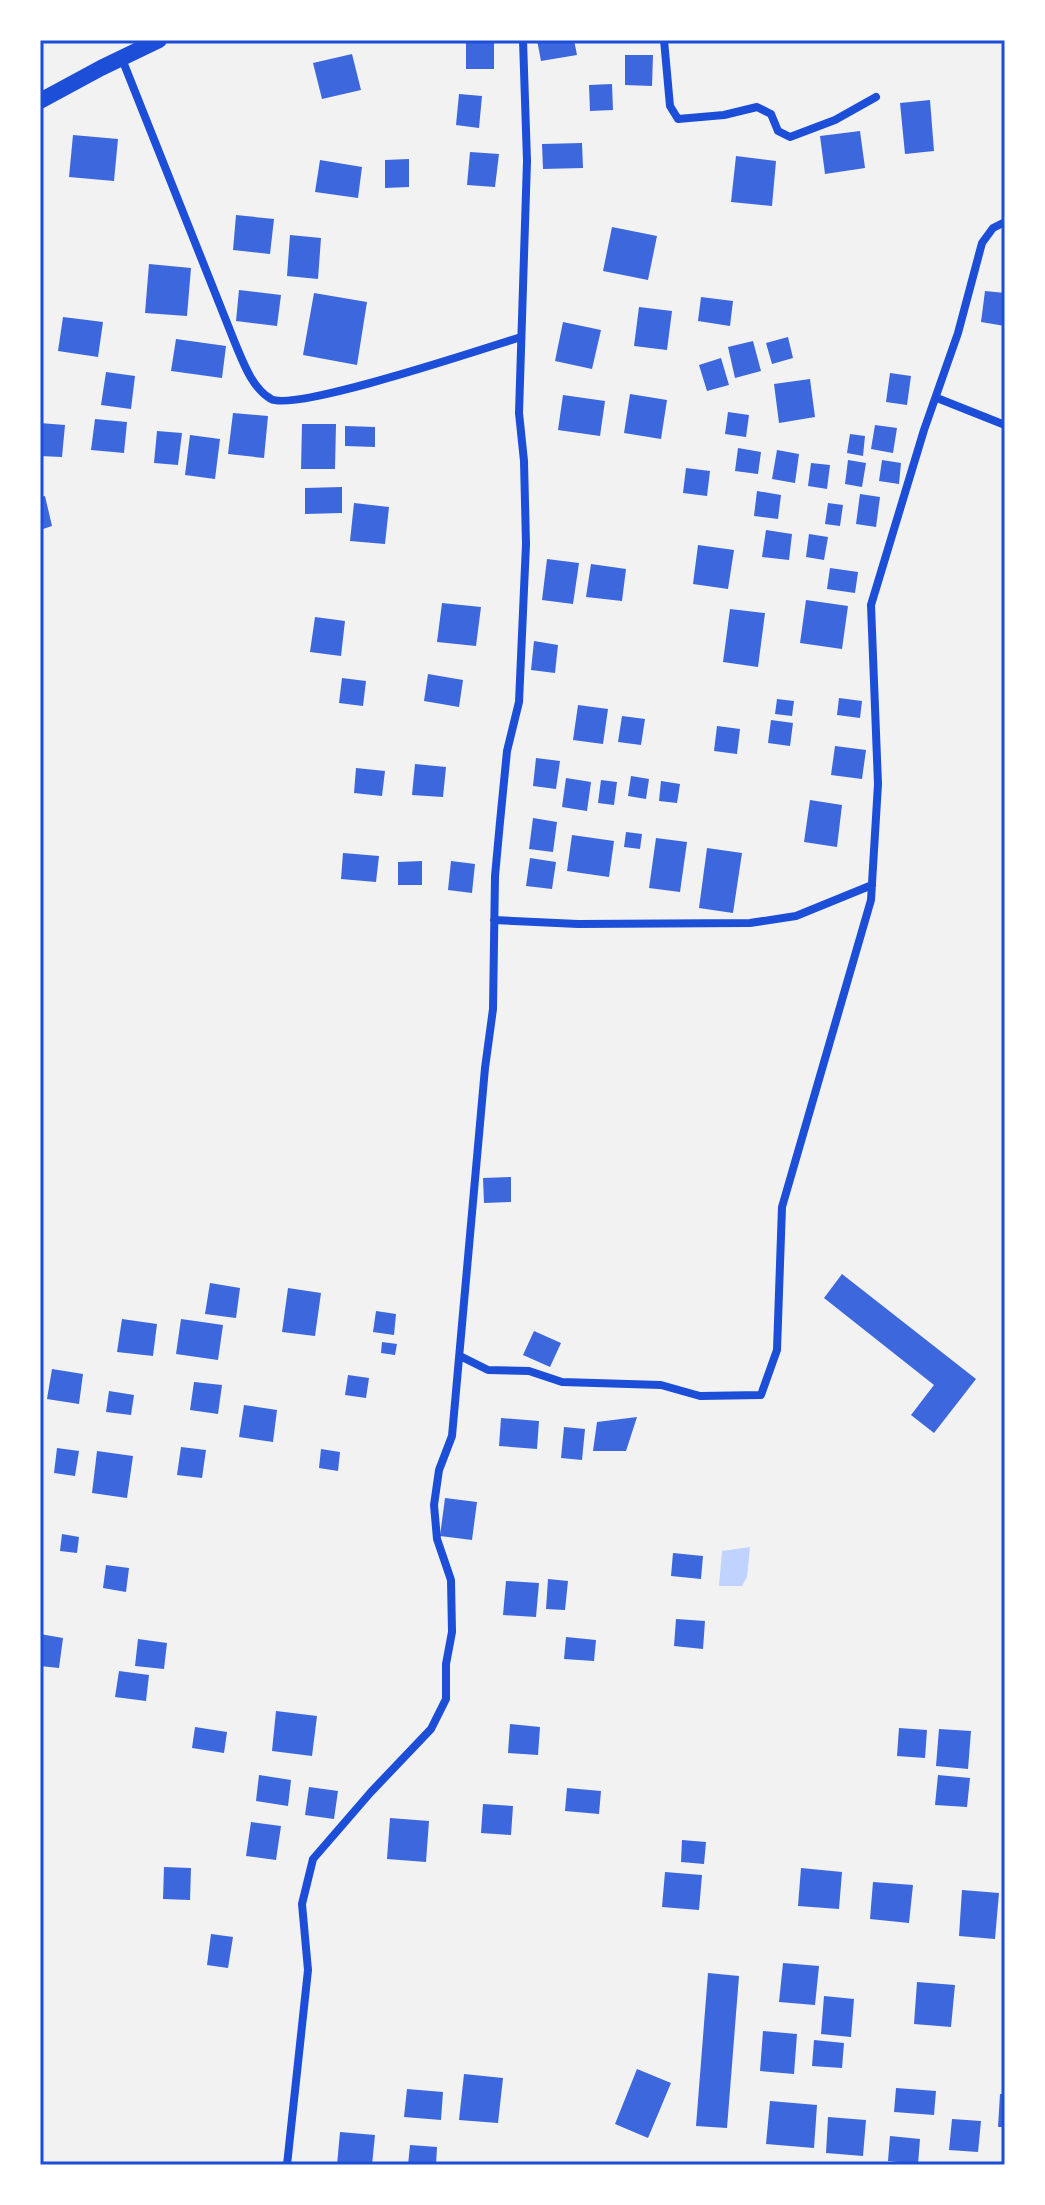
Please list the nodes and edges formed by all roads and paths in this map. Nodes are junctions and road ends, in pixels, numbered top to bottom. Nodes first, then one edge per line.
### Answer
1 (159, 40) edge
2 (523, 40) edge
3 (664, 40) edge
4 (121, 58) junction
5 (876, 97) dead end
6 (40, 101) edge
7 (1005, 222) edge
8 (521, 337) junction
9 (937, 398) junction
10 (1005, 425) edge
11 (872, 885) junction
12 (494, 920) junction
13 (460, 1356) junction
14 (287, 2165) edge

1 - 4 main road
2 - 8 street
3 - 5 street
4 - 6 main road
4 - 8 street
7 - 9 street
8 - 12 street
9 - 10 street
9 - 11 street
11 - 12 street
11 - 13 street
12 - 13 street
13 - 14 street

